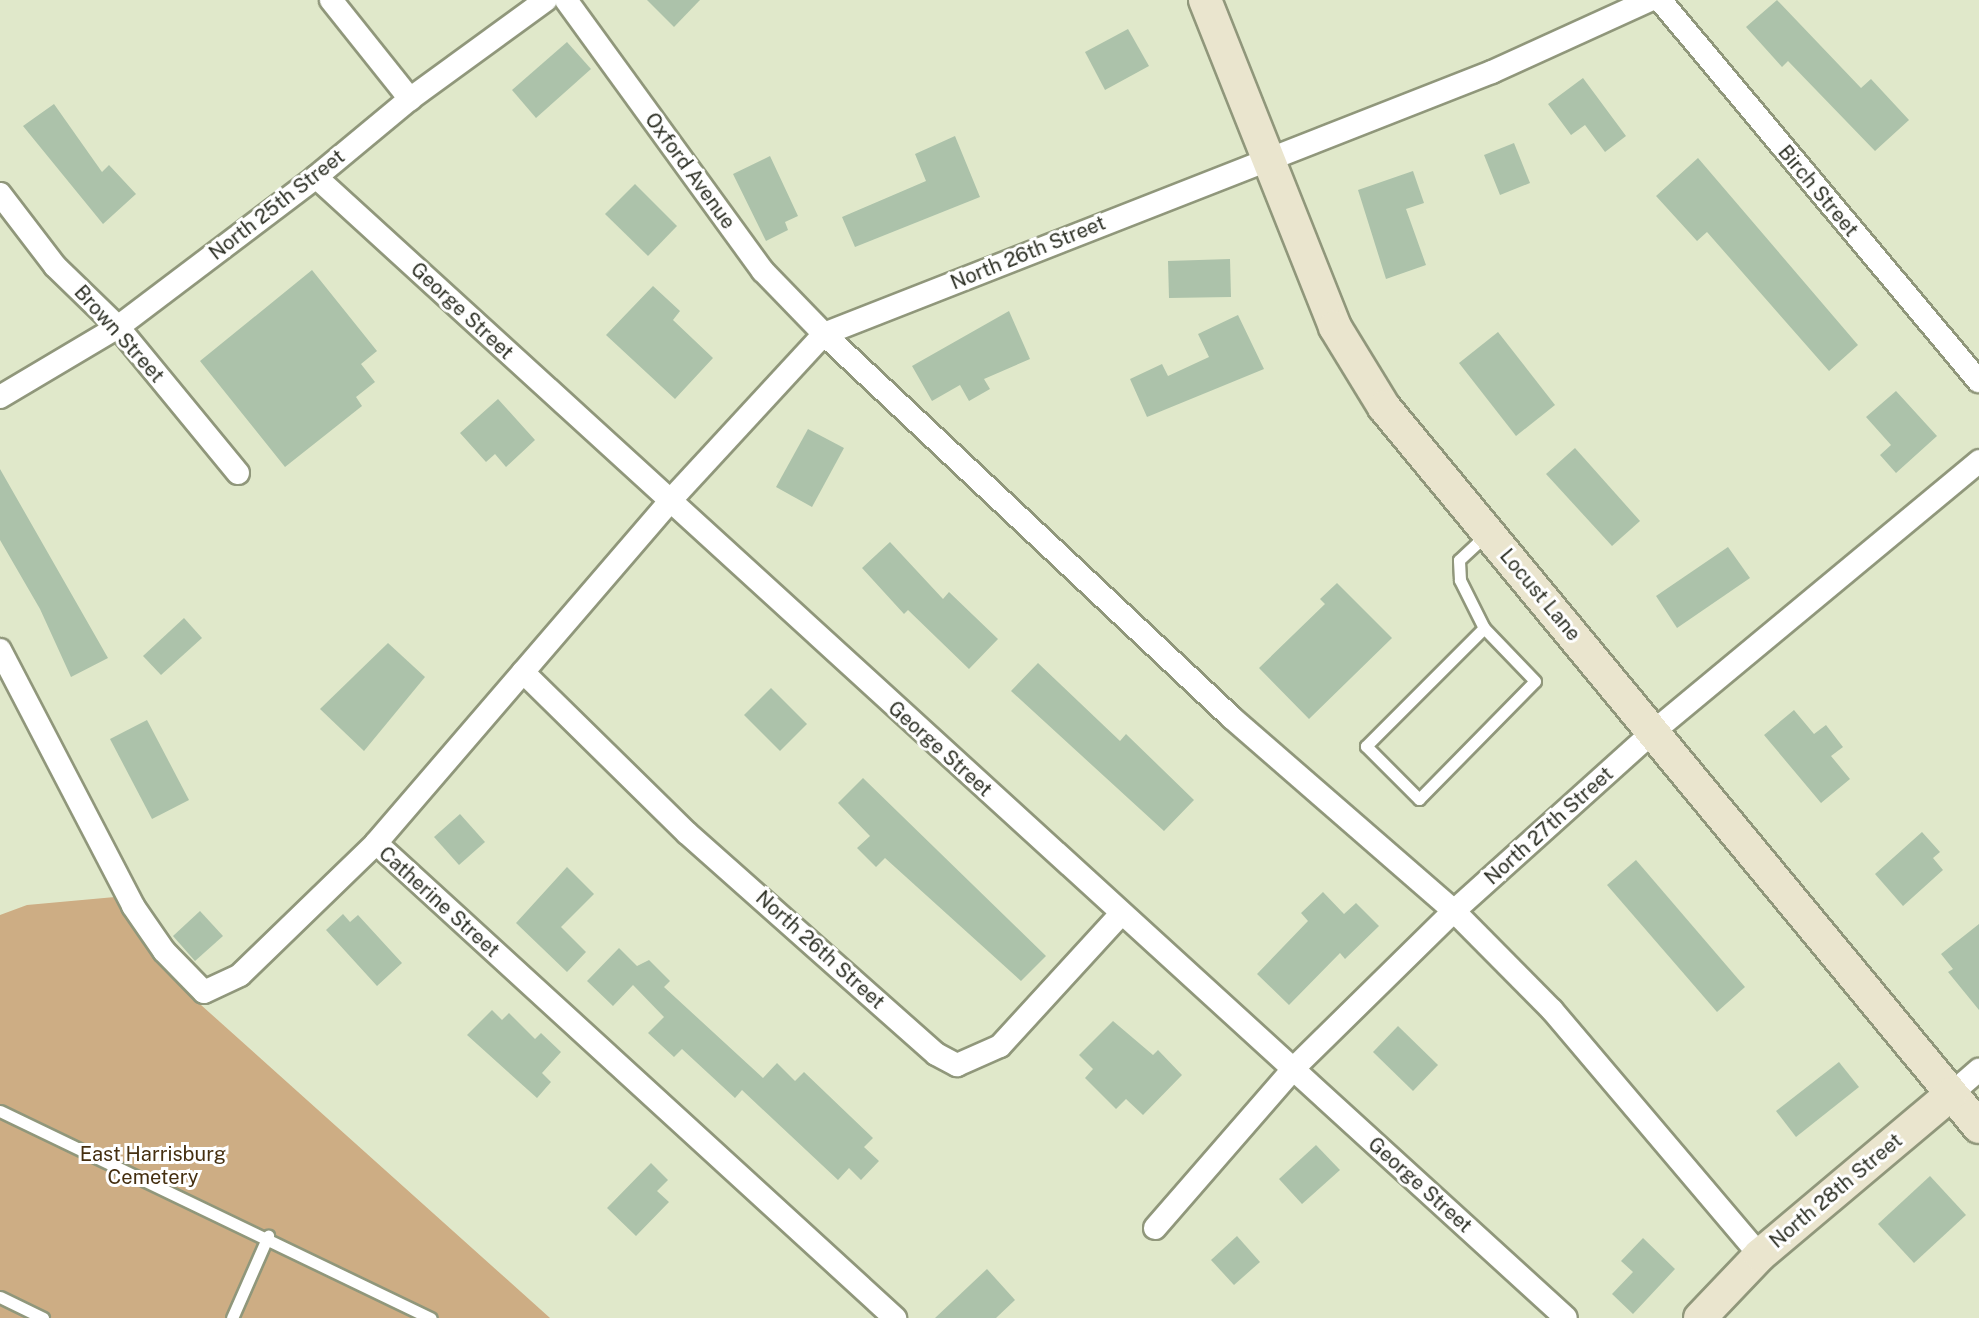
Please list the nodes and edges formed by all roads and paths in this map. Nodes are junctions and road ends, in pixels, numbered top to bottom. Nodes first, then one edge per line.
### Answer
1 (331, 0) edge
2 (546, 0) edge
3 (566, 0) edge
4 (1205, 0) edge
5 (1650, 0) edge
6 (1660, 0) edge
7 (410, 99) junction
8 (1270, 158) junction
9 (316, 177) junction
10 (0, 194) edge
11 (118, 327) junction
12 (824, 334) junction
13 (1979, 381) edge
14 (0, 397) edge
15 (1979, 461) edge
16 (238, 473) dead end
17 (669, 502) junction
18 (1488, 533) junction
19 (1484, 628) junction
20 (0, 650) edge
21 (523, 672) junction
22 (1653, 732) junction
23 (376, 843) junction
24 (1454, 911) junction
25 (1121, 914) junction
26 (1293, 1069) junction
27 (1979, 1070) edge
28 (1951, 1094) junction
29 (0, 1111) edge
30 (1979, 1127) edge
31 (1155, 1228) dead end
32 (268, 1236) junction
33 (1760, 1255) junction
34 (0, 1297) edge
35 (23, 1314) edge
36 (43, 1318) edge
37 (232, 1318) edge
38 (431, 1318) edge
39 (895, 1318) edge
40 (1566, 1318) edge
41 (1700, 1318) edge

1 - 7 street
2 - 7 street, North 25th Street
3 - 12 street, Oxford Avenue
4 - 8 street, Locust Lane
5 - 8 street, North 26th Street
6 - 13 street, Birch Street
7 - 9 street, North 25th Street
8 - 12 street, North 26th Street
8 - 18 street, Locust Lane
9 - 11 street, North 25th Street
9 - 17 street, George Street
10 - 11 street, Brown Street
11 - 14 street, North 25th Street
11 - 16 street, Brown Street
12 - 17 street, North 26th Street
12 - 24 street
15 - 22 street, North 27th Street
17 - 21 street, North 26th Street
17 - 25 street, George Street
18 - 19 lane
18 - 22 street, Locust Lane
19 - 19 lane
20 - 23 street, Catherine Street
21 - 23 street, North 26th Street
21 - 25 street, North 26th Street
22 - 24 street, North 27th Street
22 - 28 street, Locust Lane
23 - 39 street, Catherine Street
24 - 26 street, North 27th Street
24 - 33 street
25 - 26 street, George Street
26 - 31 street, North 27th Street
26 - 40 street, George Street
27 - 28 street, North 28th Street
28 - 30 street, Locust Lane
28 - 33 street, North 28th Street
29 - 32 lane
32 - 37 lane
32 - 38 lane
33 - 41 street, North 28th Street
34 - 35 lane
35 - 36 lane

